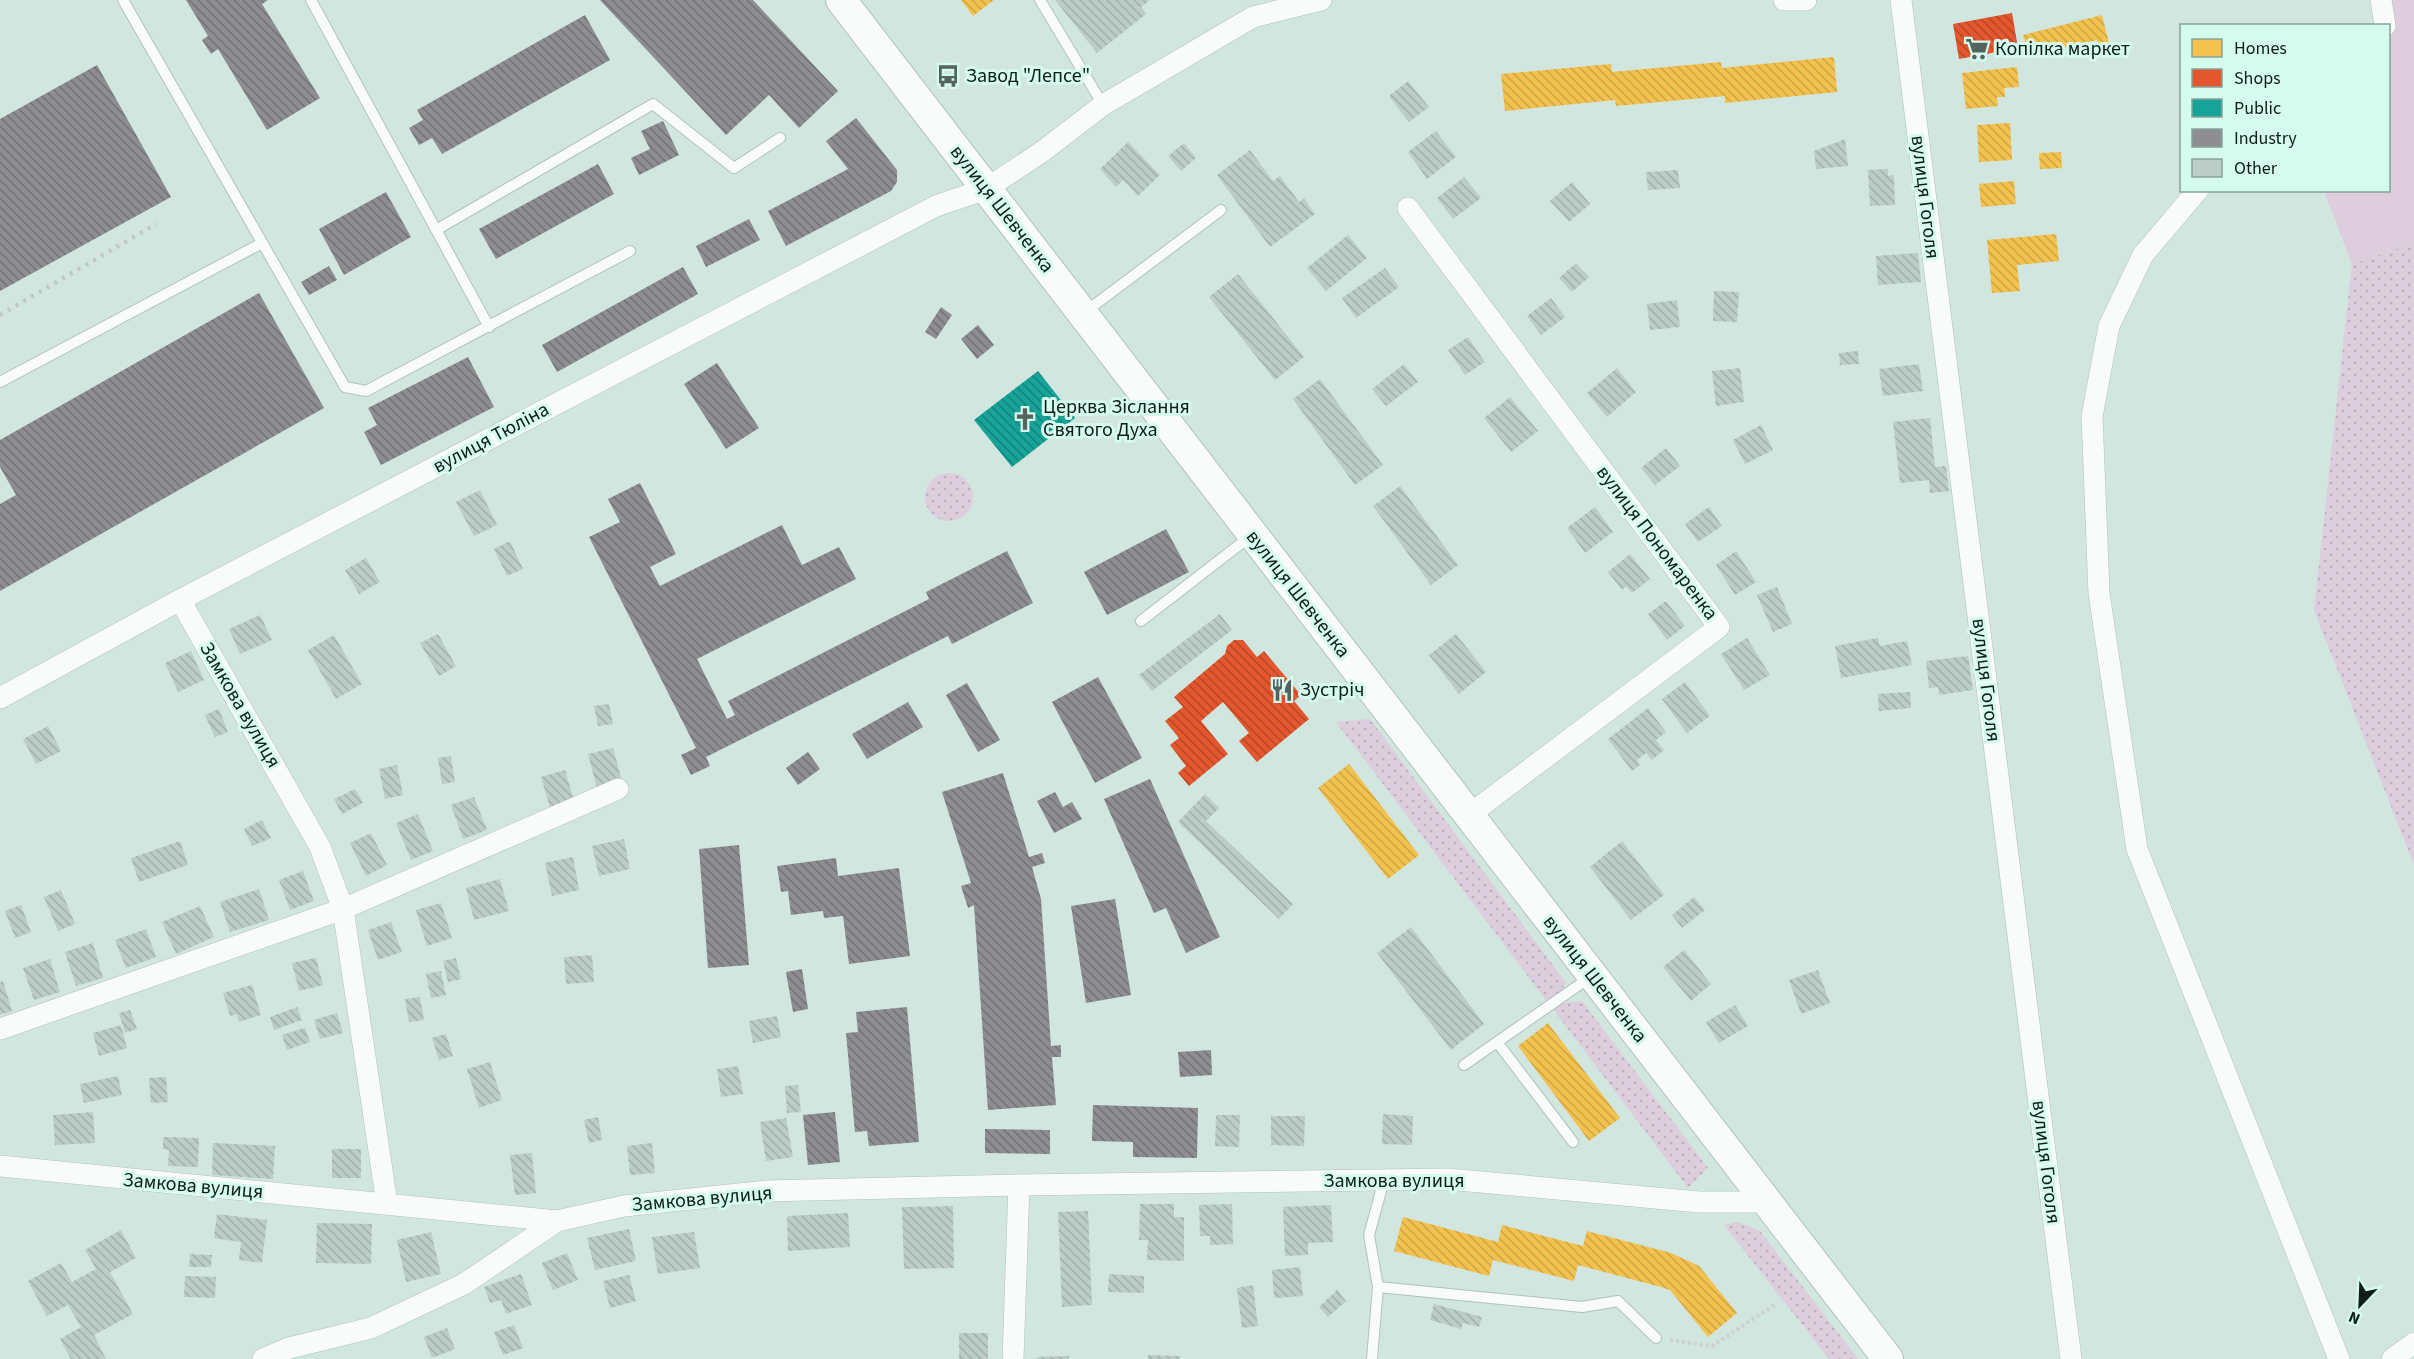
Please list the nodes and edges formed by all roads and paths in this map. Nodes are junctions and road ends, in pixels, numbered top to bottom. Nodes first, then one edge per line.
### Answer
1 (123, 0) edge
2 (311, 0) edge
3 (841, 0) edge
4 (1040, 0) edge
5 (1322, 0) edge
6 (1784, 0) edge
7 (1806, 0) edge
8 (1900, 0) edge
9 (2381, 0) edge
10 (2385, 24) edge
11 (1103, 105) junction
12 (780, 138) dead end
13 (986, 189) junction
14 (2196, 192) edge
15 (1408, 208) dead end
16 (1221, 210) dead end
17 (436, 230) junction
18 (262, 243) junction
19 (630, 251) dead end
20 (1083, 314) junction
21 (489, 327) junction
22 (0, 382) edge
23 (1252, 535) junction
24 (180, 600) junction
25 (1141, 621) dead end
26 (0, 698) edge
27 (618, 789) dead end
28 (1469, 815) junction
29 (343, 909) junction
30 (1592, 975) junction
31 (0, 1029) edge
32 (1497, 1042) junction
33 (1464, 1065) dead end
34 (1573, 1142) dead end
35 (0, 1167) edge
36 (1384, 1180) junction
37 (1019, 1185) junction
38 (1767, 1202) junction
39 (387, 1204) junction
40 (557, 1221) junction
41 (1378, 1287) junction
42 (1776, 1304) dead end
43 (1656, 1338) joint
44 (2414, 1343) edge
45 (263, 1359) edge
46 (1013, 1359) edge
47 (1372, 1359) edge
48 (1888, 1359) edge
49 (2071, 1359) edge
50 (2339, 1359) edge
51 (2392, 1359) edge

1 - 18 lane
2 - 17 lane
3 - 13 main road, вулиця Шевченка
4 - 11 lane
5 - 11 street, вулиця Тюліна
6 - 7 street
8 - 49 street, вулиця Гоголя
9 - 10 street
11 - 13 street, вулиця Тюліна
12 - 17 lane
13 - 20 main road, вулиця Шевченка
13 - 24 street, вулиця Тюліна
14 - 50 street
15 - 28 street, вулиця Пономаренка
16 - 20 lane
17 - 21 lane
18 - 21 lane
18 - 22 lane
19 - 21 lane
20 - 23 main road, вулиця Шевченка
23 - 25 lane
23 - 28 main road, вулиця Шевченка
24 - 26 street, вулиця Тюліна
24 - 29 street, Замкова вулиця
27 - 29 street
28 - 30 main road, вулиця Шевченка
29 - 31 street
29 - 39 street, Замкова вулиця
30 - 32 lane
30 - 38 main road, вулиця Шевченка
32 - 33 lane
32 - 34 lane
35 - 39 street, Замкова вулиця
36 - 37 street, Замкова вулиця
36 - 38 street, Замкова вулиця
36 - 41 lane
37 - 40 street, Замкова вулиця
37 - 46 street
38 - 48 main road, вулиця Шевченка
39 - 40 street, Замкова вулиця
40 - 45 street
41 - 43 lane
41 - 47 lane
42 - 43 path
44 - 51 street

